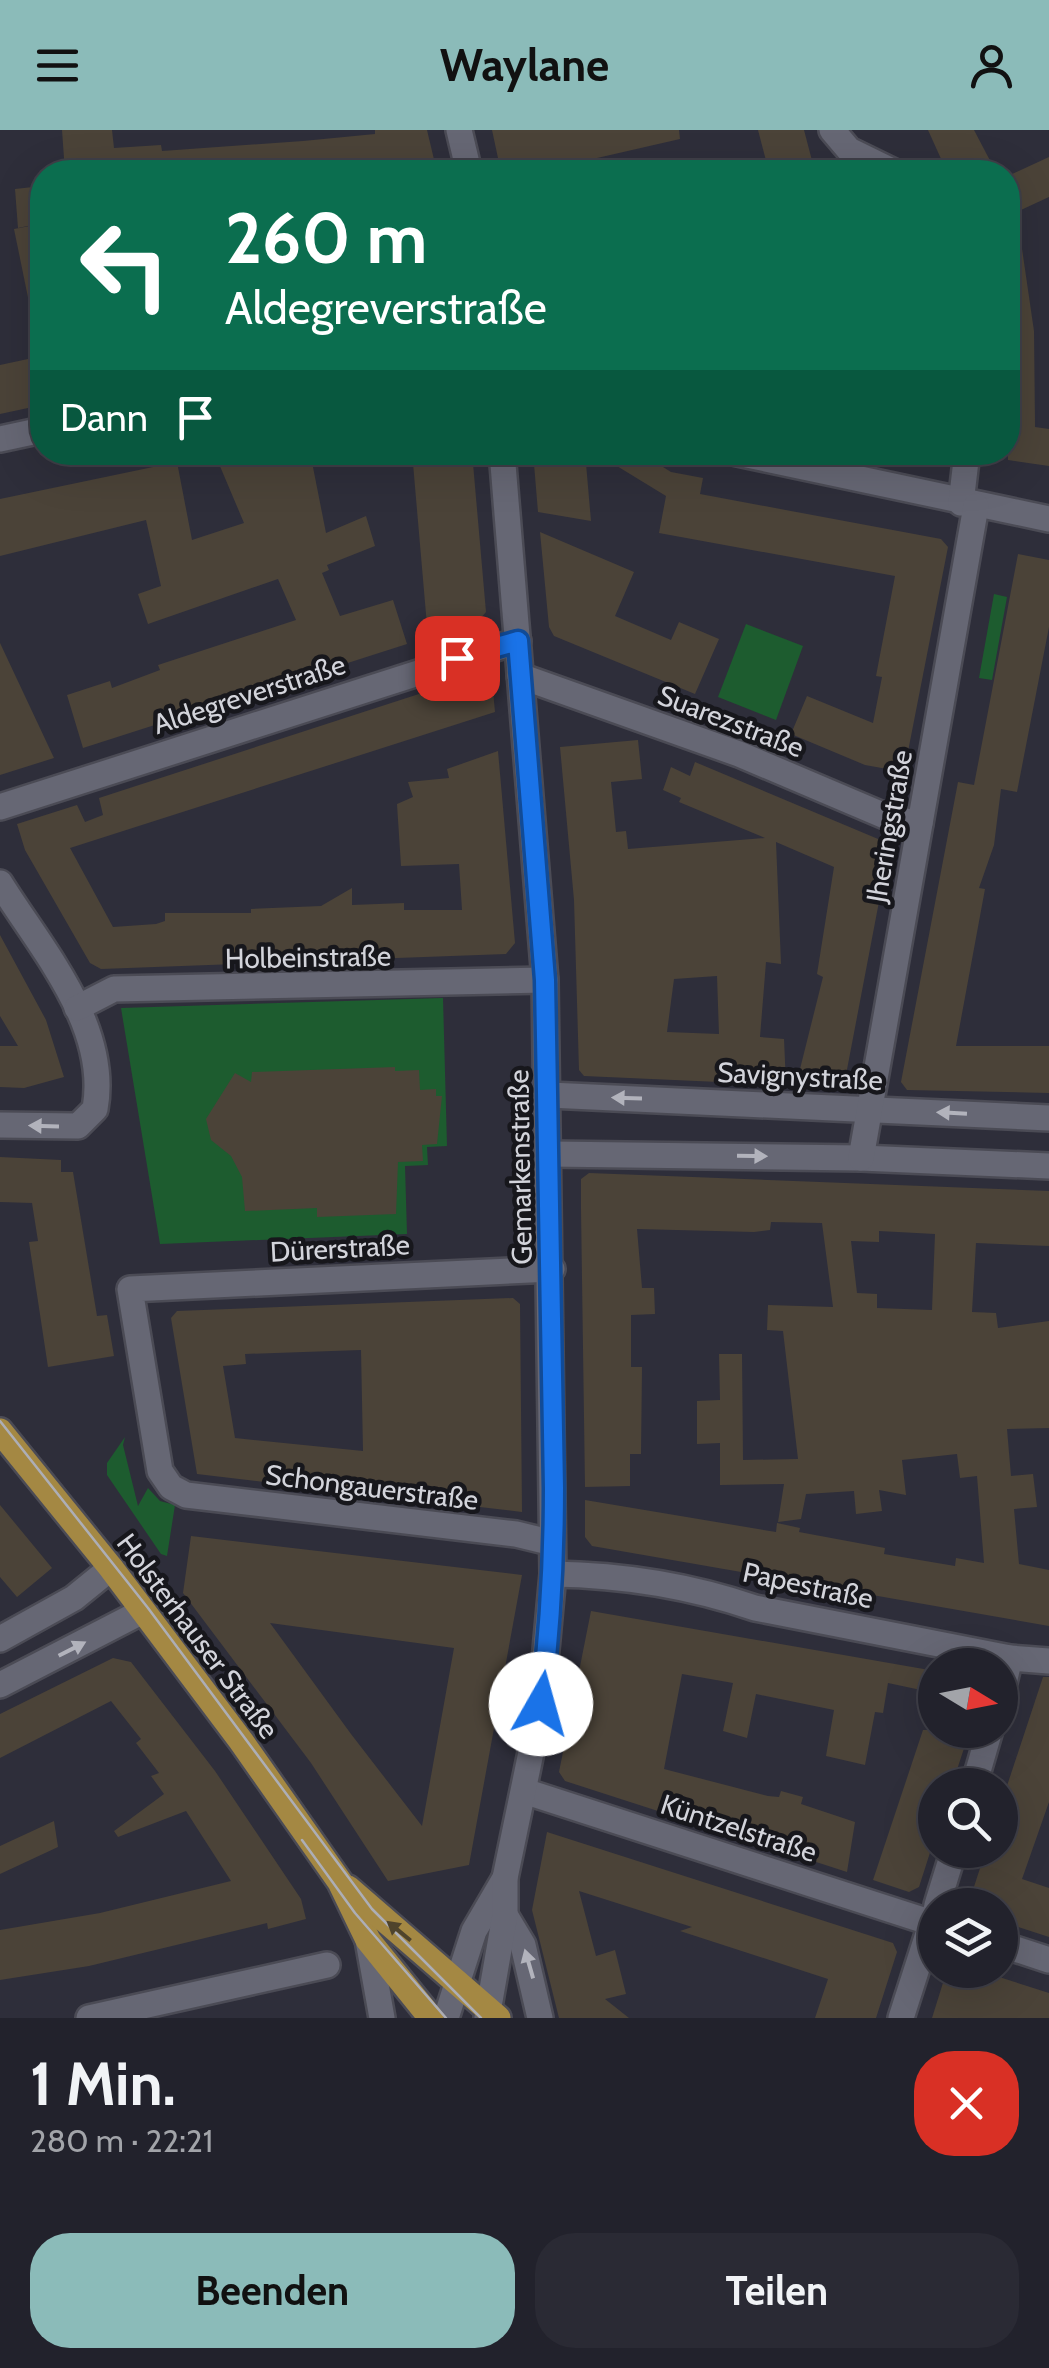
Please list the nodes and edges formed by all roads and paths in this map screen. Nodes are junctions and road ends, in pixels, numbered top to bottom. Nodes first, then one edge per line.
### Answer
1 (459, 130) edge
2 (832, 130) edge
3 (466, 160) edge
4 (869, 160) edge
5 (30, 432) edge
6 (0, 438) edge
7 (503, 465) edge
8 (791, 465) edge
9 (968, 465) edge
10 (968, 504) junction
11 (1049, 518) edge
12 (518, 641) junction
13 (520, 676) junction
14 (0, 807) edge
15 (920, 823) junction
16 (0, 883) edge
17 (545, 980) junction
18 (77, 1008) junction
19 (549, 1095) junction
20 (867, 1109) junction
21 (1049, 1118) edge
22 (0, 1125) edge
23 (550, 1154) junction
24 (861, 1158) junction
25 (1049, 1166) edge
26 (552, 1269) junction
27 (0, 1431) edge
28 (186, 1495) joint
29 (549, 1542) junction
30 (111, 1568) junction
31 (553, 1574) junction
32 (143, 1611) junction
33 (0, 1639) edge
34 (959, 1648) edge
35 (1018, 1659) edge
36 (1049, 1661) edge
37 (0, 1685) edge
38 (524, 1791) junction
39 (505, 1878) junction
40 (340, 1882) junction
41 (918, 1911) edge
42 (505, 1914) junction
43 (368, 1940) junction
44 (1018, 1950) edge
45 (1049, 1960) edge
46 (327, 1965) dead end
47 (918, 1967) edge
48 (458, 1982) junction
49 (491, 2015) edge
50 (89, 2018) edge
51 (382, 2018) edge
52 (430, 2018) edge
53 (446, 2018) edge
54 (540, 2018) edge
55 (901, 2018) edge

1 - 3 street
2 - 4 street
5 - 6 street
7 - 12 street, Gemarkenstraße
8 - 10 street
9 - 10 street, Jheringstraße
10 - 11 street
10 - 15 street, Jheringstraße
12 - 13 street, Gemarkenstraße
12 - 14 street, Aldegreverstraße
13 - 15 street, Suarezstraße
13 - 17 street, Gemarkenstraße
15 - 20 street, Jheringstraße
16 - 18 street
17 - 18 street, Holbeinstraße
17 - 19 street, Gemarkenstraße
18 -> 22 street
20 -> 19 street, Savignystraße
19 - 23 street, Gemarkenstraße
21 -> 20 street, Savignystraße
20 - 24 street, Jheringstraße
23 -> 24 street
23 - 26 street, Gemarkenstraße
24 - 25 street
26 - 28 street, Dürerstraße
26 - 29 street, Gemarkenstraße
27 - 30 main road, Holsterhauser Straße
28 - 29 street, Schongauerstraße
29 - 31 street, Gemarkenstraße
30 - 32 main road, Holsterhauser Straße
30 - 33 street
31 - 34 street, Papestraße
31 - 38 street, Gemarkenstraße
37 -> 32 street
32 - 40 main road, Holsterhauser Straße
35 - 36 street, Papestraße
38 - 39 street, Gemarkenstraße
38 - 41 street, Küntzelstraße
39 - 42 street, Gemarkenstraße
39 - 48 street, Gemarkenstraße
40 - 43 main road, Holsterhauser Straße
48 -> 40 main road, Holsterhauser Straße
42 - 49 street, Gemarkenstraße
54 -> 42 street, Gemarkenstraße
43 - 51 street
43 - 52 main road, Holsterhauser Straße
44 - 45 street
46 - 50 street
47 - 55 street
48 - 49 main road, Holsterhauser Straße
48 - 53 street, Gemarkenstraße

